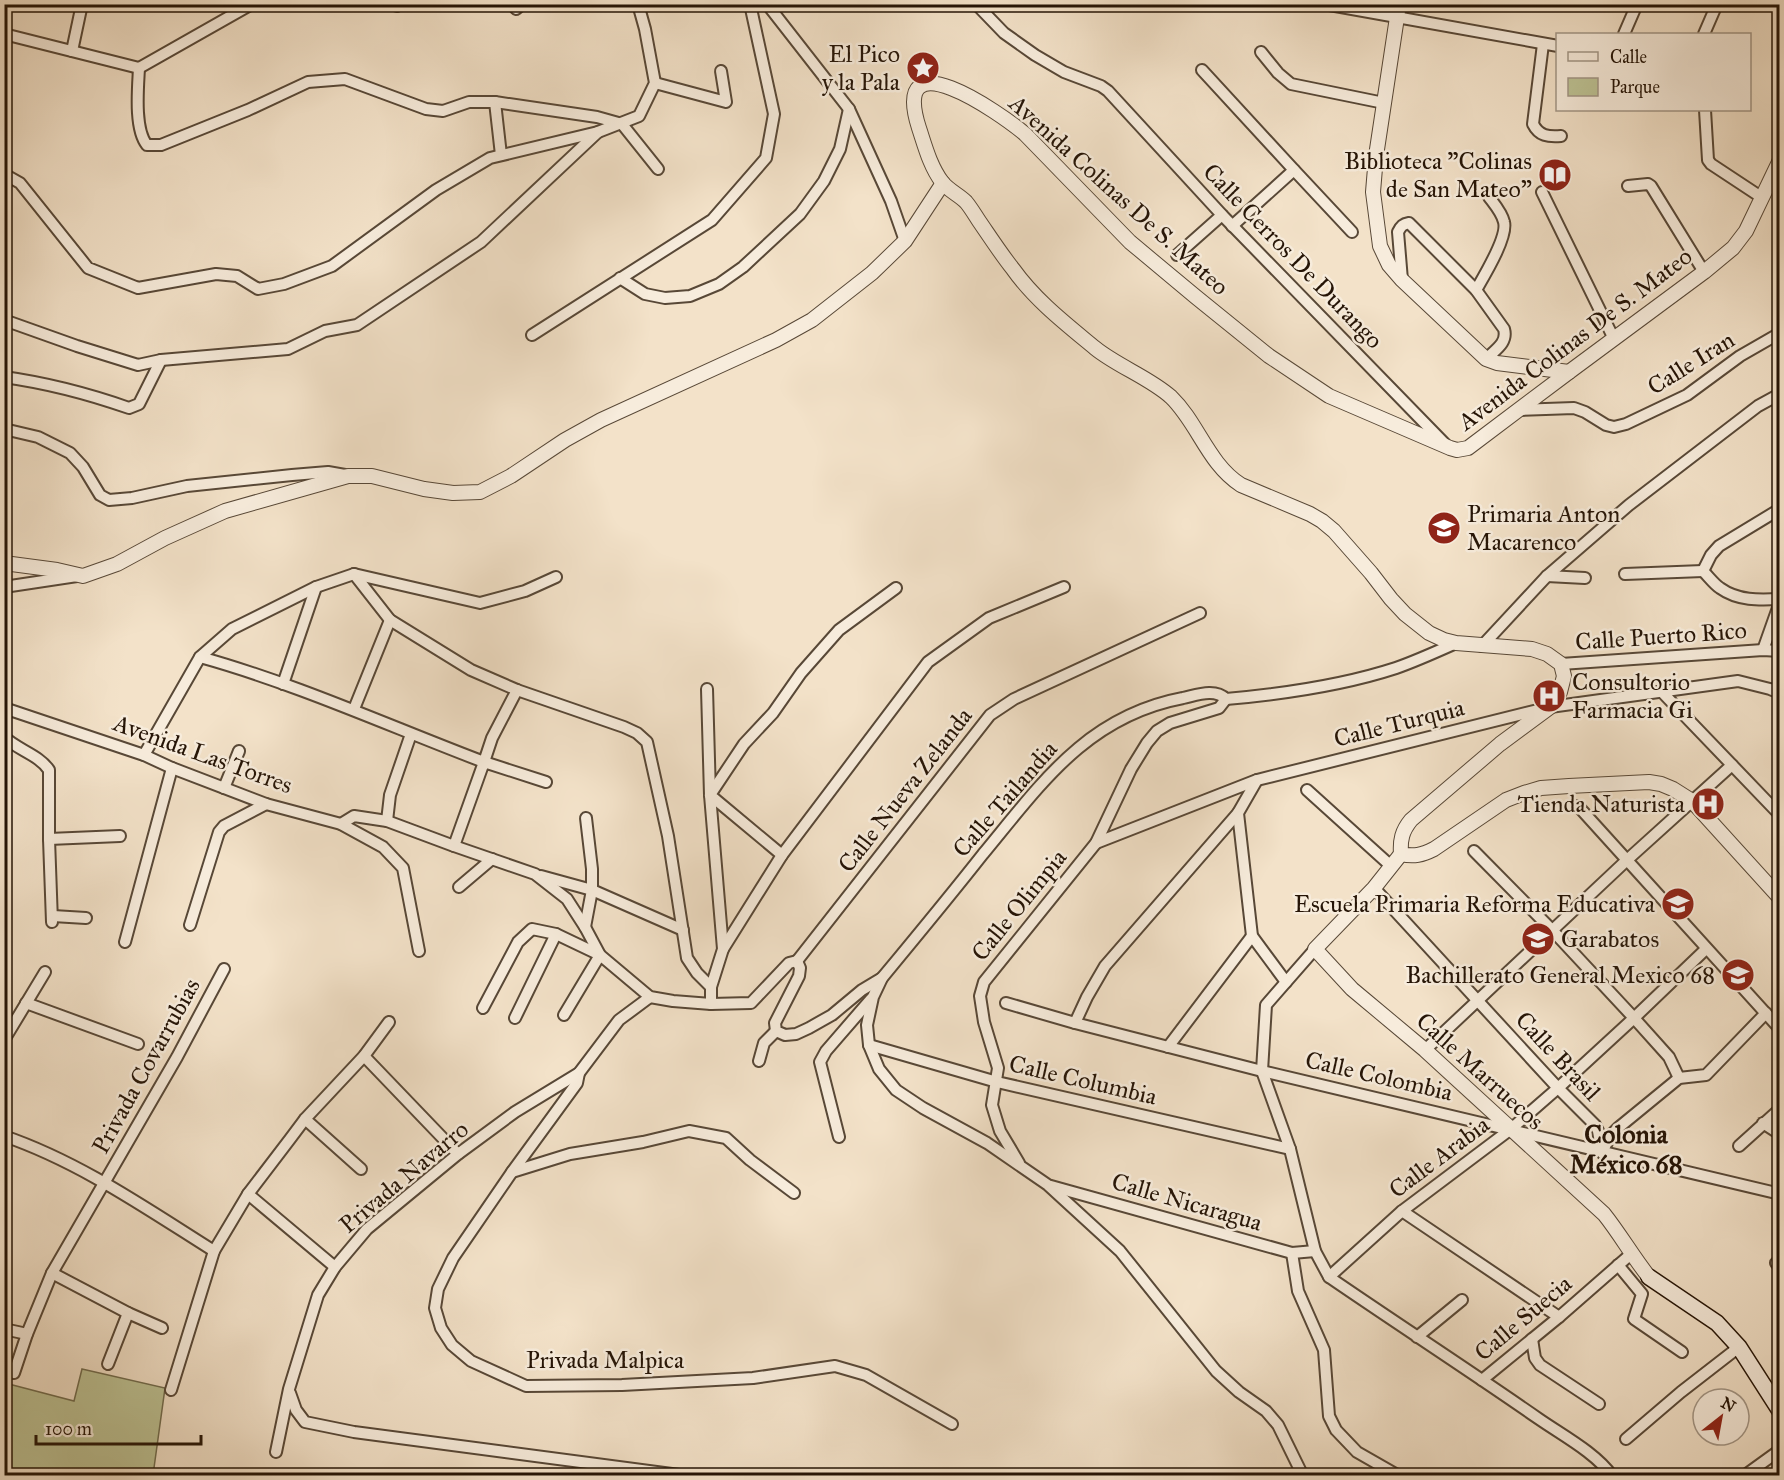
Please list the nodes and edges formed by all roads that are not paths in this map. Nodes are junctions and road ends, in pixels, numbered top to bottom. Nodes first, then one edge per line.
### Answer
1 (82, 4) edge
2 (252, 4) edge
3 (512, 4) edge
4 (522, 4) edge
5 (638, 4) edge
6 (750, 4) edge
7 (767, 4) edge
8 (976, 4) edge
9 (1324, 4) edge
10 (1637, 4) edge
11 (1718, 4) edge
12 (1398, 11) edge
13 (1624, 33) edge
14 (1704, 33) edge
15 (4, 34) edge
16 (1543, 44) junction
17 (1556, 46) edge
18 (72, 51) junction
19 (1261, 52) dead end
20 (139, 68) junction
21 (1202, 69) dead end
22 (721, 71) dead end
23 (655, 83) junction
24 (495, 102) junction
25 (1384, 103) junction
26 (849, 109) junction
27 (1705, 111) edge
28 (622, 124) junction
29 (598, 132) junction
30 (1561, 136) dead end
31 (501, 155) junction
32 (1779, 160) edge
33 (658, 169) dead end
34 (1294, 170) junction
35 (4, 174) edge
36 (943, 183) junction
37 (1628, 186) dead end
38 (1542, 192) dead end
39 (1489, 197) dead end
40 (1761, 197) junction
41 (1222, 215) junction
42 (1233, 226) junction
43 (1352, 232) dead end
44 (905, 241) junction
45 (1177, 255) dead end
46 (1704, 272) junction
47 (620, 278) junction
48 (1402, 280) junction
49 (1476, 290) junction
50 (4, 320) edge
51 (1779, 333) edge
52 (532, 335) dead end
53 (1614, 339) junction
54 (1486, 359) junction
55 (160, 360) junction
56 (1569, 372) junction
57 (4, 377) edge
58 (1779, 394) edge
59 (1520, 410) junction
60 (4, 429) edge
61 (1450, 448) junction
62 (348, 476) junction
63 (1779, 509) edge
64 (4, 563) edge
65 (1703, 571) junction
66 (354, 574) junction
67 (1625, 574) dead end
68 (83, 576) junction
69 (1546, 576) junction
70 (556, 577) dead end
71 (1585, 578) dead end
72 (4, 587) edge
73 (316, 587) junction
74 (1064, 587) dead end
75 (896, 588) dead end
76 (1779, 600) edge
77 (1200, 613) dead end
78 (390, 620) junction
79 (1456, 643) junction
80 (1482, 646) junction
81 (1763, 650) junction
82 (1779, 651) edge
83 (200, 657) junction
84 (1561, 664) junction
85 (282, 684) junction
86 (707, 689) dead end
87 (517, 690) junction
88 (1661, 691) junction
89 (1779, 693) edge
90 (1226, 699) junction
91 (1550, 707) junction
92 (4, 708) edge
93 (354, 709) junction
94 (411, 734) junction
95 (4, 737) edge
96 (239, 751) dead end
97 (144, 755) junction
98 (484, 762) junction
99 (1732, 765) junction
100 (172, 768) junction
101 (1257, 780) junction
102 (546, 782) dead end
103 (224, 788) junction
104 (1307, 790) dead end
105 (710, 795) junction
106 (1692, 801) junction
107 (266, 804) junction
108 (1578, 806) dead end
109 (1238, 813) junction
110 (1779, 815) edge
111 (586, 818) dead end
112 (387, 820) junction
113 (341, 824) junction
114 (120, 836) dead end
115 (49, 839) junction
116 (1096, 843) junction
117 (454, 846) junction
118 (1474, 851) dead end
119 (1401, 854) junction
120 (782, 855) junction
121 (492, 859) junction
122 (1627, 860) junction
123 (1391, 866) junction
124 (535, 874) junction
125 (459, 887) dead end
126 (1374, 888) junction
127 (592, 890) junction
128 (1779, 898) edge
129 (86, 918) dead end
130 (190, 925) dead end
131 (585, 927) junction
132 (683, 930) junction
133 (1553, 931) junction
134 (556, 934) junction
135 (1252, 936) junction
136 (124, 942) dead end
137 (723, 949) junction
138 (1315, 949) junction
139 (1706, 949) junction
140 (419, 951) dead end
141 (600, 955) junction
142 (797, 961) junction
143 (224, 969) dead end
144 (45, 972) dead end
145 (882, 978) junction
146 (1286, 982) junction
147 (711, 987) junction
148 (650, 997) junction
149 (873, 997) junction
150 (1478, 1000) junction
151 (26, 1003) junction
152 (1006, 1003) dead end
153 (711, 1004) junction
154 (483, 1008) dead end
155 (1766, 1014) junction
156 (564, 1015) dead end
157 (515, 1018) dead end
158 (1634, 1018) junction
159 (389, 1022) dead end
160 (1075, 1023) junction
161 (1779, 1029) edge
162 (776, 1031) junction
163 (4, 1040) edge
164 (138, 1044) dead end
165 (869, 1045) junction
166 (1168, 1047) junction
167 (1425, 1050) junction
168 (364, 1056) junction
169 (759, 1061) dead end
170 (1262, 1071) junction
171 (579, 1073) junction
172 (1679, 1078) junction
173 (997, 1082) junction
174 (1558, 1088) junction
175 (1779, 1109) edge
176 (305, 1119) junction
177 (1763, 1123) junction
178 (1511, 1129) junction
179 (1779, 1134) edge
180 (4, 1136) edge
181 (839, 1137) dead end
182 (1739, 1146) dead end
183 (1290, 1149) junction
184 (1602, 1153) junction
185 (458, 1154) junction
186 (1022, 1167) junction
187 (361, 1169) dead end
188 (512, 1172) junction
189 (105, 1182) junction
190 (1048, 1185) junction
191 (794, 1193) dead end
192 (248, 1194) junction
193 (1779, 1194) edge
194 (1402, 1211) junction
195 (214, 1251) junction
196 (1315, 1251) junction
197 (1293, 1253) junction
198 (1630, 1254) junction
199 (1617, 1265) junction
200 (335, 1267) junction
201 (52, 1273) junction
202 (1329, 1277) junction
203 (1649, 1277) joint
204 (1462, 1300) dead end
205 (128, 1313) junction
206 (1559, 1317) junction
207 (162, 1328) dead end
208 (4, 1329) edge
209 (27, 1334) junction
210 (1417, 1337) junction
211 (1532, 1339) junction
212 (1738, 1347) junction
213 (1682, 1352) dead end
214 (108, 1364) dead end
215 (14, 1372) dead end
216 (1482, 1380) junction
217 (289, 1389) junction
218 (171, 1390) dead end
219 (1599, 1404) dead end
220 (1779, 1411) edge
221 (952, 1424) dead end
222 (1626, 1439) dead end
223 (1779, 1450) edge
224 (276, 1452) dead end
225 (687, 1476) edge
226 (1303, 1476) edge
227 (1399, 1476) edge
228 (1612, 1476) edge
229 (1744, 1476) edge

1 - 18 street
2 - 20 street
3 - 4 street
5 - 23 street
6 - 47 street
7 - 26 street
8 - 41 street, Calle Cerros De Durango
9 - 12 street
10 - 13 street
11 - 14 street
12 - 16 street
12 - 25 street
15 - 18 street
16 - 17 street
16 - 30 street
18 - 20 street
19 - 25 street
20 - 24 street
21 - 34 street
22 - 23 street
23 - 28 street
24 - 28 street
24 - 31 street
25 - 48 street
26 - 44 street
26 - 47 street
27 - 40 street
28 - 29 street
28 - 33 street
29 - 31 street
29 - 55 street
31 - 35 street
32 - 40 street, Avenida Colinas De S. Mateo
34 - 42 street
34 - 43 street
36 - 44 street
36 - 61 street, Avenida Colinas De S. Mateo
36 - 79 street
37 - 46 street
38 - 53 street
39 - 49 street
40 - 46 street, Avenida Colinas De S. Mateo
41 - 42 street, Calle Cerros De Durango
41 - 45 street
42 - 61 street, Calle Cerros De Durango
44 - 62 street
46 - 53 street, Avenida Colinas De S. Mateo
47 - 52 street
48 - 49 street
48 - 54 street
49 - 54 street
50 - 55 street
51 - 59 street, Calle Iran
53 - 56 street, Avenida Colinas De S. Mateo
54 - 56 street
55 - 57 street
56 - 59 street, Avenida Colinas De S. Mateo
58 - 69 street
59 - 61 street, Avenida Colinas De S. Mateo
60 - 62 street
62 - 68 street
63 - 65 street
64 - 68 street
65 - 67 street
65 - 76 street
66 - 70 street
66 - 73 street
66 - 78 street
68 - 72 street
69 - 71 street
69 - 80 street
73 - 83 street
73 - 85 street
74 - 120 street
75 - 105 street
76 - 81 street
77 - 142 street, Calle Nueva Zelanda
78 - 87 street
78 - 93 street
79 - 80 street
79 - 90 street, Calle Tailandia
80 - 84 street
81 - 82 street
81 - 84 street, Calle Puerto Rico
83 - 85 street
83 - 97 street
84 - 91 street
85 - 93 street
86 - 105 street
87 - 98 street
87 - 132 street
88 - 89 street, Calle Turquia
88 - 91 street, Calle Turquia
88 - 99 street
90 - 116 street, Calle Olimpia
90 - 145 street, Calle Tailandia
91 - 101 street, Calle Turquia
91 - 119 street
92 - 97 street, Avenida Las Torres
93 - 94 street
94 - 98 street
94 - 112 street
95 - 115 street
96 - 103 street
97 - 100 street, Avenida Las Torres
98 - 102 street
98 - 117 street
99 - 106 street
99 - 110 street
100 - 103 street, Avenida Las Torres
100 - 136 street
101 - 109 street
101 - 116 street, Calle Turquia
103 - 107 street, Avenida Las Torres
104 - 123 street
105 - 120 street
105 - 137 street
106 - 119 street
106 - 122 street
106 - 128 street
107 - 113 street, Avenida Las Torres
107 - 130 street
108 - 122 street
109 - 135 street
109 - 160 street
111 - 127 street
112 - 113 street
112 - 117 street
113 - 140 street, Avenida Las Torres
114 - 115 street
115 - 129 street
116 - 173 street, Calle Olimpia
117 - 121 street
118 - 133 street
119 - 123 street
120 - 137 street
121 - 124 street
121 - 125 street
122 - 133 street
122 - 139 street
123 - 126 street
124 - 127 street
124 - 131 street
126 - 138 street
126 - 150 street, Calle Brasil
127 - 131 street
127 - 132 street
131 - 141 street
132 - 147 street
133 - 150 street
133 - 158 street
134 - 141 street
134 - 154 street
134 - 157 street
135 - 146 street
135 - 166 street
137 - 147 street
138 - 146 street
138 - 167 street, Calle Marruecos
139 - 155 street
139 - 158 street, Calle Arabia
141 - 148 street
141 - 156 street
142 - 153 street
142 - 162 street
143 - 189 street, Privada Covarrubias
144 - 151 street
145 - 149 street, Calle Tailandia
145 - 162 street
146 - 170 street
147 - 153 street
148 - 153 street
148 - 171 street, Privada Navarro
149 - 165 street
149 - 181 street
150 - 167 street
150 - 174 street, Calle Brasil
151 - 163 street
151 - 164 street
152 - 160 street, Calle Colombia
155 - 161 street
155 - 172 street
158 - 172 street
158 - 174 street, Calle Arabia
159 - 168 street
160 - 166 street, Calle Colombia
162 - 169 street
165 - 173 street, Calle Columbia
165 - 186 street
166 - 170 street, Calle Colombia
167 - 178 street, Calle Marruecos
168 - 176 street
168 - 185 street
170 - 178 street, Calle Colombia
170 - 183 street
171 - 185 street, Privada Navarro
171 - 188 street, Privada Malpica
172 - 184 street
173 - 183 street, Calle Columbia
173 - 186 street
174 - 178 street, Calle Arabia
174 - 184 street, Calle Brasil
175 - 177 street
176 - 187 street
176 - 192 street
177 - 179 street
177 - 182 street
178 - 184 street, Calle Colombia
178 - 194 street, Calle Arabia
178 - 198 street, Calle Marruecos
180 - 189 street
183 - 196 street
184 - 193 street, Calle Colombia
185 - 200 street, Privada Navarro
186 - 190 street
188 - 191 street
188 - 221 street, Privada Malpica
189 - 195 street
189 - 201 street, Privada Covarrubias
190 - 197 street, Calle Nicaragua
190 - 226 street
192 - 195 street
192 - 200 street
194 - 202 street, Calle Arabia
194 - 206 street
195 - 218 street
196 - 197 street, Calle Nicaragua
196 - 202 street
197 - 227 street
198 - 199 street, Calle Suecia
198 - 203 street, Calle Marruecos
199 - 206 street, Calle Suecia
199 - 213 street
200 - 217 street, Privada Navarro
201 - 205 street
201 - 209 street, Privada Covarrubias
202 - 210 street
203 - 212 main road, Calle Marruecos
204 - 210 street
205 - 207 street
205 - 214 street
206 - 211 street, Calle Suecia
208 - 209 street
209 - 215 street, Privada Covarrubias
210 - 216 street
211 - 216 street, Calle Suecia
211 - 219 street
212 - 220 main road, Calle Marruecos
212 - 222 street
216 - 228 street, Calle Suecia
217 - 224 street, Privada Navarro
217 - 225 street
223 - 229 street

